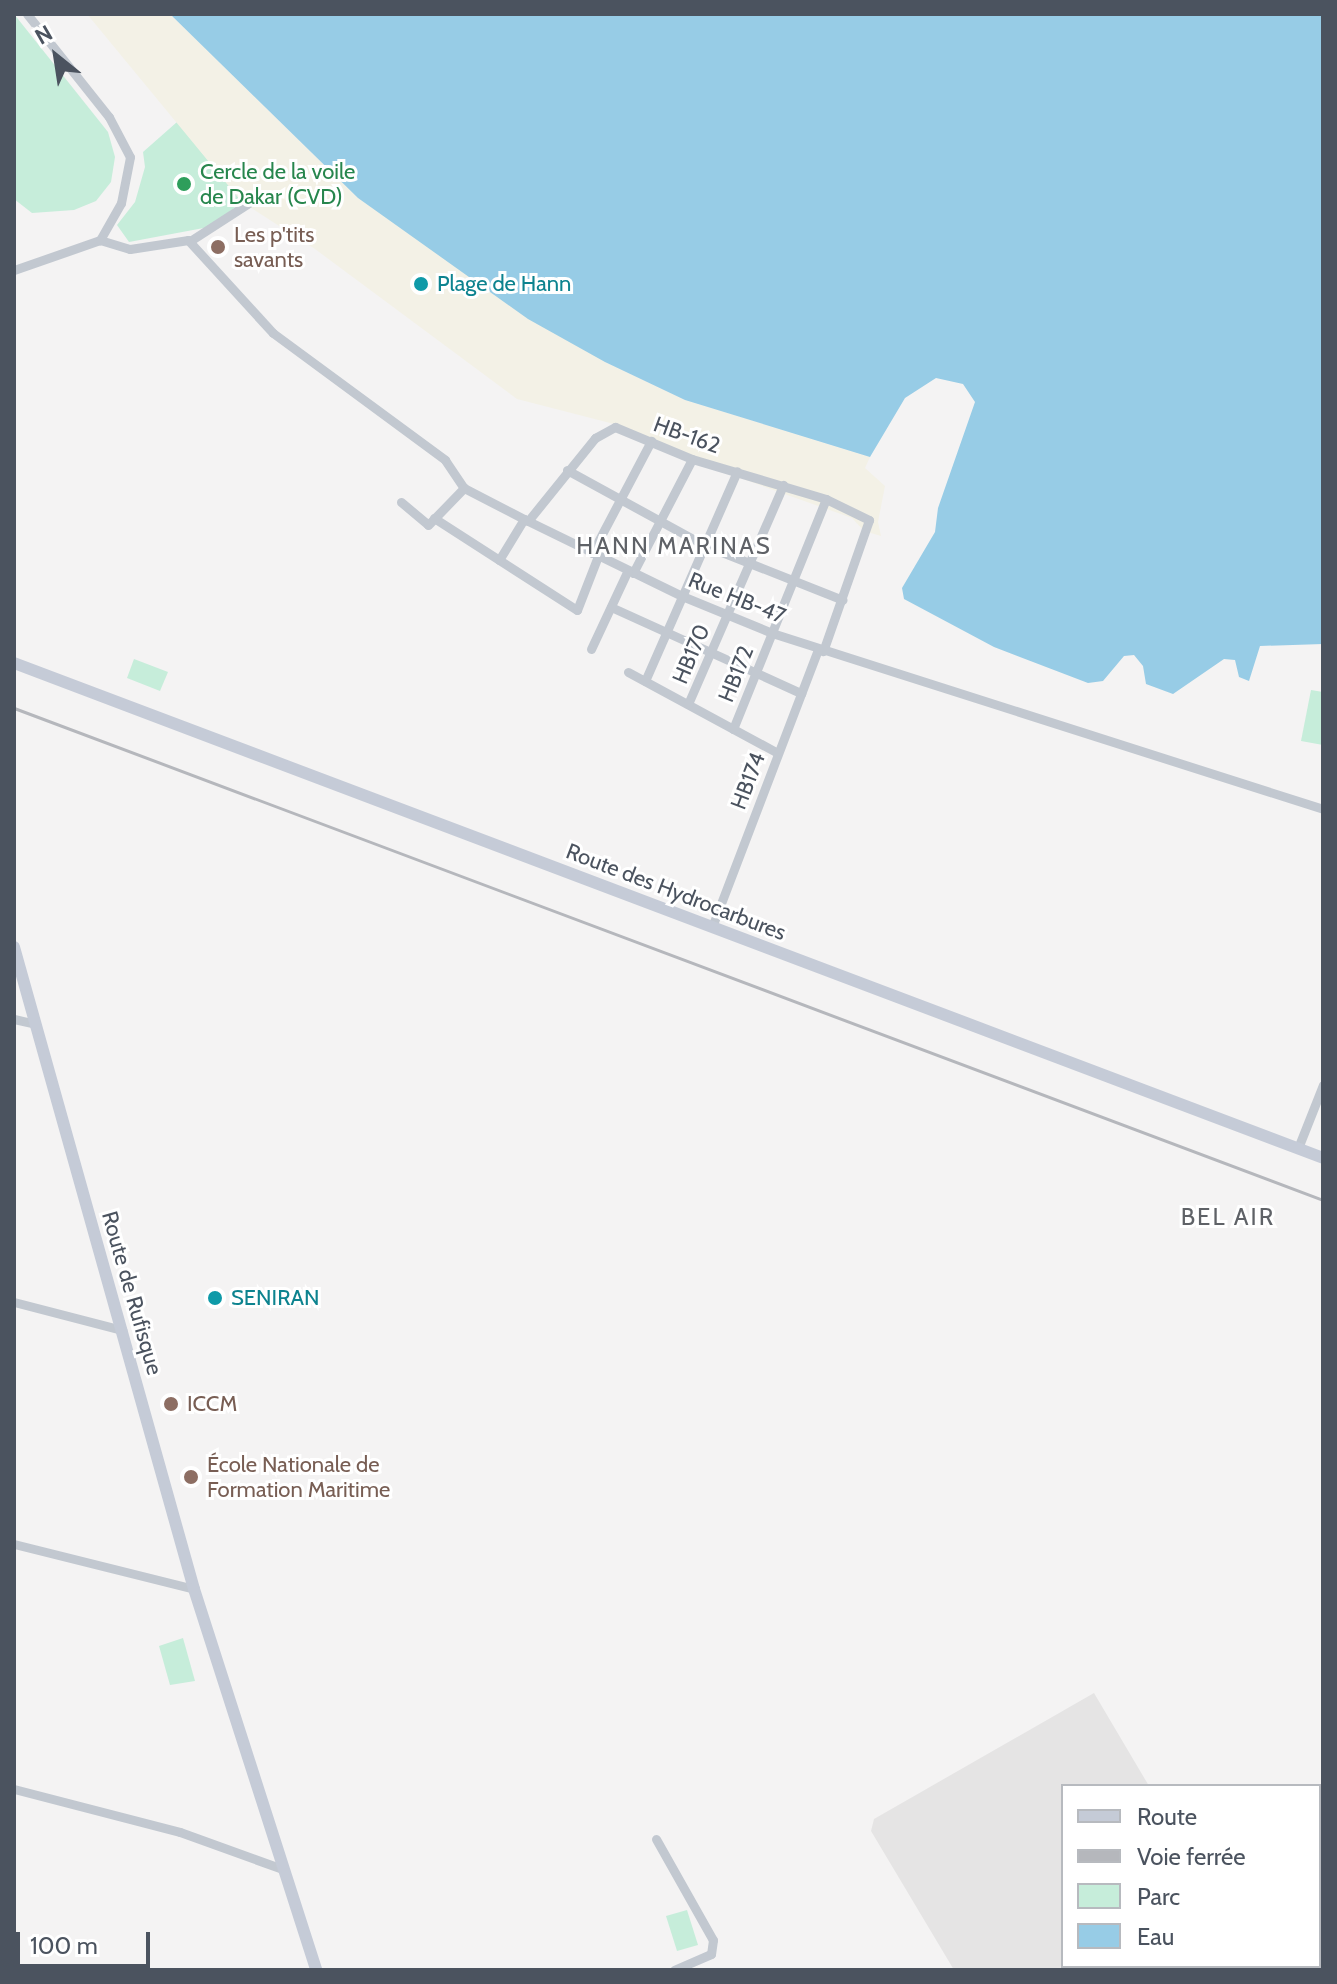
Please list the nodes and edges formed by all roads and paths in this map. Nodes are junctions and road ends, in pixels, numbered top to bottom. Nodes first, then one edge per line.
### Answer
1 (27, 14) edge
2 (249, 203) dead end
3 (100, 240) junction
4 (188, 240) junction
5 (14, 270) edge
6 (651, 441) junction
7 (692, 459) junction
8 (567, 470) junction
9 (737, 471) junction
10 (783, 485) junction
11 (464, 488) junction
12 (826, 499) junction
13 (620, 500) junction
14 (401, 502) dead end
15 (526, 520) junction
16 (869, 520) joint
17 (431, 521) junction
18 (662, 523) junction
19 (704, 545) junction
20 (595, 554) junction
21 (499, 560) junction
22 (748, 565) junction
23 (631, 572) junction
24 (792, 581) junction
25 (682, 596) junction
26 (843, 600) junction
27 (611, 607) junction
28 (727, 615) junction
29 (772, 633) junction
30 (665, 634) junction
31 (591, 649) dead end
32 (820, 650) junction
33 (710, 654) junction
34 (14, 663) edge
35 (628, 672) dead end
36 (755, 673) junction
37 (645, 681) junction
38 (801, 693) junction
39 (688, 704) junction
40 (733, 729) junction
41 (778, 753) junction
42 (1323, 809) edge
43 (712, 927) junction
44 (14, 947) edge
45 (14, 1019) edge
46 (35, 1024) junction
47 (1323, 1085) edge
48 (1298, 1148) junction
49 (1323, 1158) edge
50 (14, 1302) edge
51 (122, 1330) junction
52 (14, 1544) edge
53 (194, 1589) junction
54 (14, 1789) edge
55 (656, 1839) dead end
56 (282, 1869) junction
57 (316, 1970) edge
58 (674, 1970) edge

1 - 3 street
2 - 4 street
3 - 4 street
3 - 5 street
4 - 11 street, Rue HB-47
6 - 7 street, HB-162
6 - 8 street, HB-162
6 - 13 street
7 - 9 street, HB-162
7 - 18 street
8 - 13 street
8 - 15 street, HB-162
9 - 10 street, HB-162
9 - 19 street
10 - 12 street, HB-162
10 - 22 street, HB170
11 - 15 street, Rue HB-47
11 - 17 street
12 - 16 street, HB-162
12 - 24 street, HB172
13 - 18 street
13 - 20 street
14 - 17 street
15 - 20 street, Rue HB-47
15 - 21 street, HB-162
16 - 26 street, HB174
17 - 21 street
18 - 19 street
18 - 23 street
19 - 22 street
19 - 25 street
20 - 21 street
20 - 23 street, Rue HB-47
22 - 24 street
22 - 28 street, HB170
23 - 25 street, Rue HB-47
23 - 27 street
24 - 26 street
24 - 29 street, HB172
25 - 28 street, Rue HB-47
25 - 30 street
26 - 32 street, HB174
27 - 30 street
27 - 31 street
28 - 29 street, Rue HB-47
28 - 33 street, HB170
29 - 32 street, Rue HB-47
29 - 36 street, HB172
30 - 33 street
30 - 37 street
32 - 38 street, HB174
32 - 42 street, Rue HB-47
33 - 36 street
33 - 39 street, HB170
34 - 43 street, Route des Hydrocarbures
35 - 37 street
36 - 38 street
36 - 40 street, HB172
37 - 39 street
38 - 41 street, HB174
39 - 40 street
40 - 41 street
41 - 43 street, HB174
43 - 48 street, Route des Hydrocarbures
44 - 46 street, Route de Rufisque
45 - 46 street
46 - 51 street, Route de Rufisque
47 - 48 street
48 - 49 street, Route des Hydrocarbures
50 - 51 street
51 - 53 street, Route de Rufisque
52 - 53 street
53 - 56 street, Route de Rufisque
54 - 56 street
55 - 58 street
56 - 57 street, Route de Rufisque

